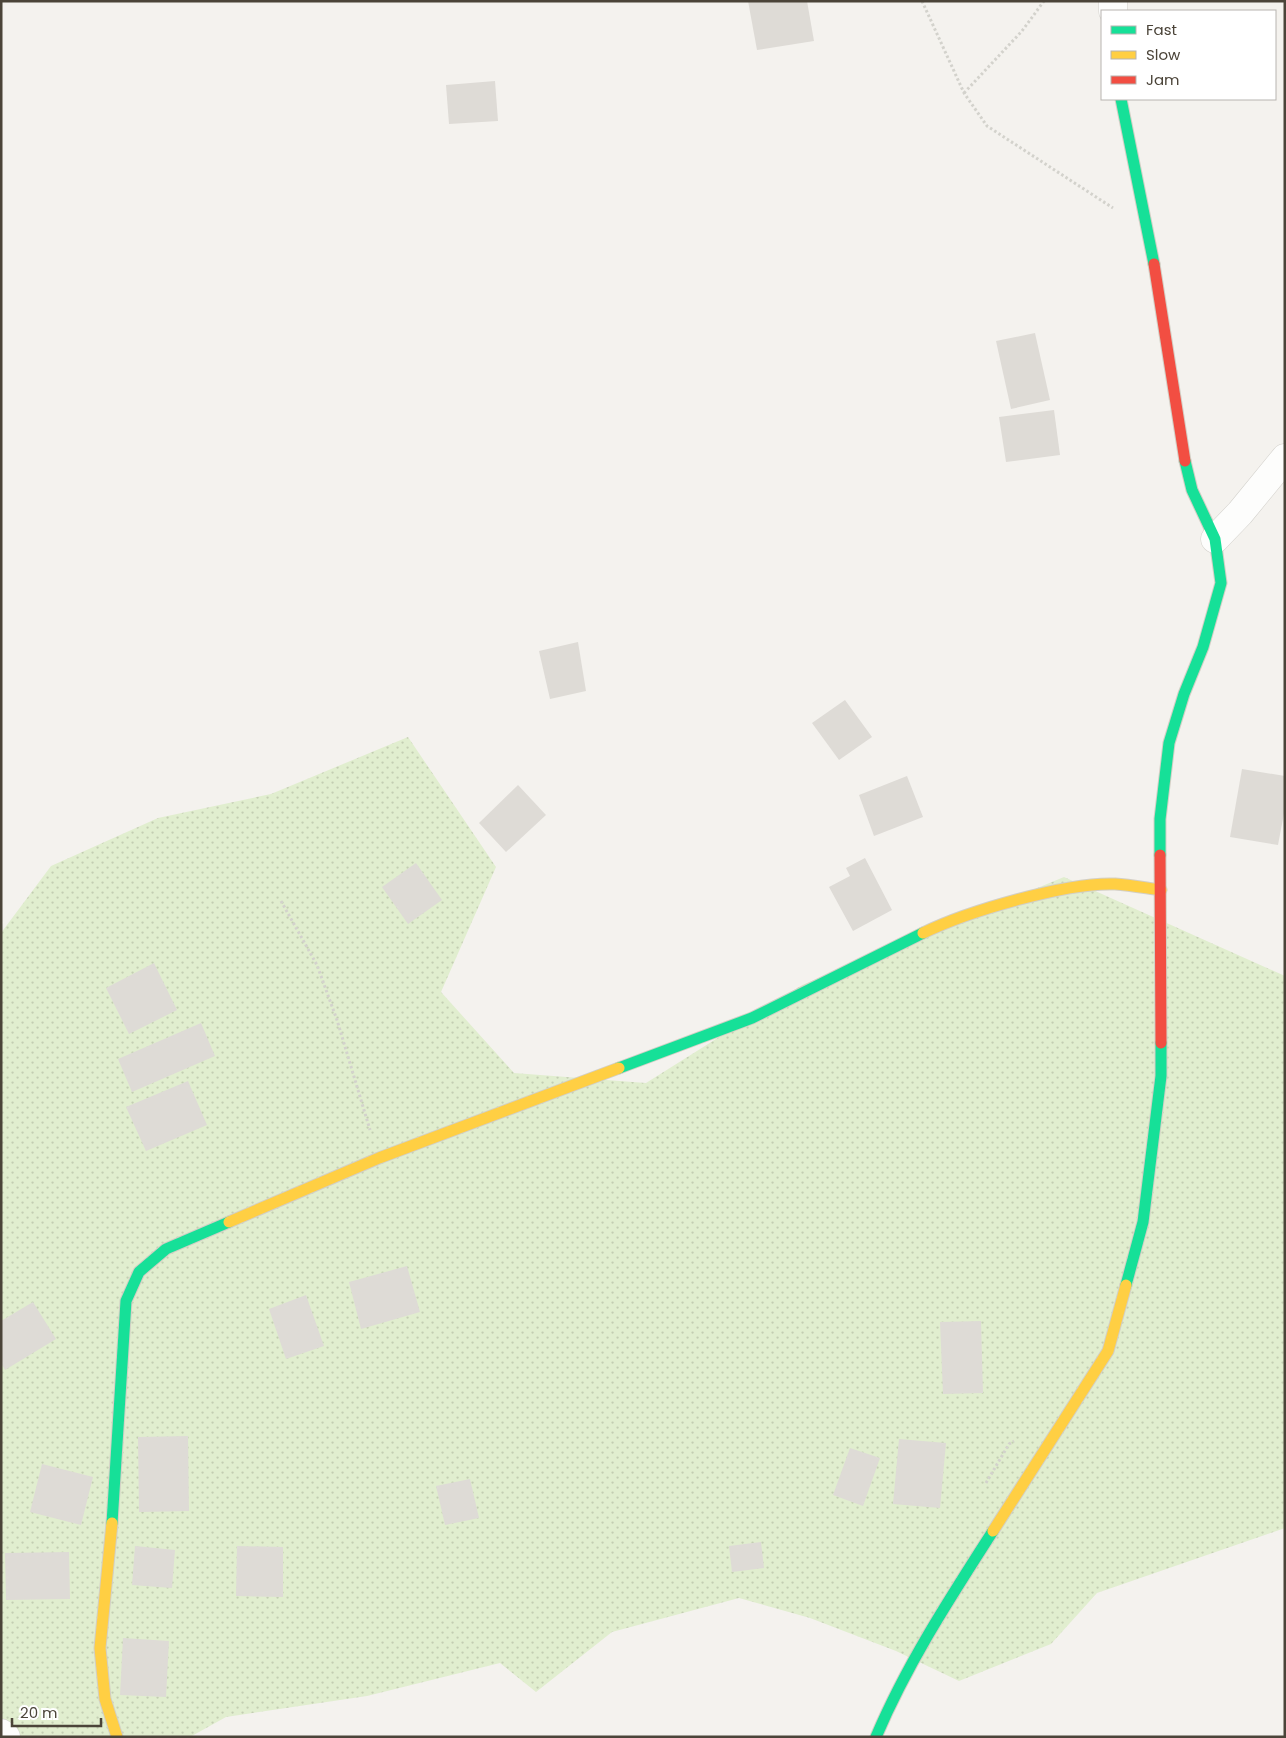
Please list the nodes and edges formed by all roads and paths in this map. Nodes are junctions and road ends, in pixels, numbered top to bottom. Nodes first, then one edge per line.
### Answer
1 (922, 1) edge
2 (1044, 1) edge
3 (964, 93) junction
4 (1121, 100) edge
5 (1149, 231) junction
6 (1285, 458) edge
7 (1215, 539) junction
8 (1161, 890) junction
9 (281, 901) dead end
10 (379, 1158) junction
11 (1, 1733) edge
12 (6, 1737) edge
13 (117, 1737) edge
14 (876, 1737) edge

1 - 3 path
2 - 3 path
3 - 5 path
4 - 5 street
5 - 7 street
6 - 7 street
7 - 8 street
8 - 10 street
8 - 14 street
9 - 10 path
10 - 13 street
11 - 12 street

